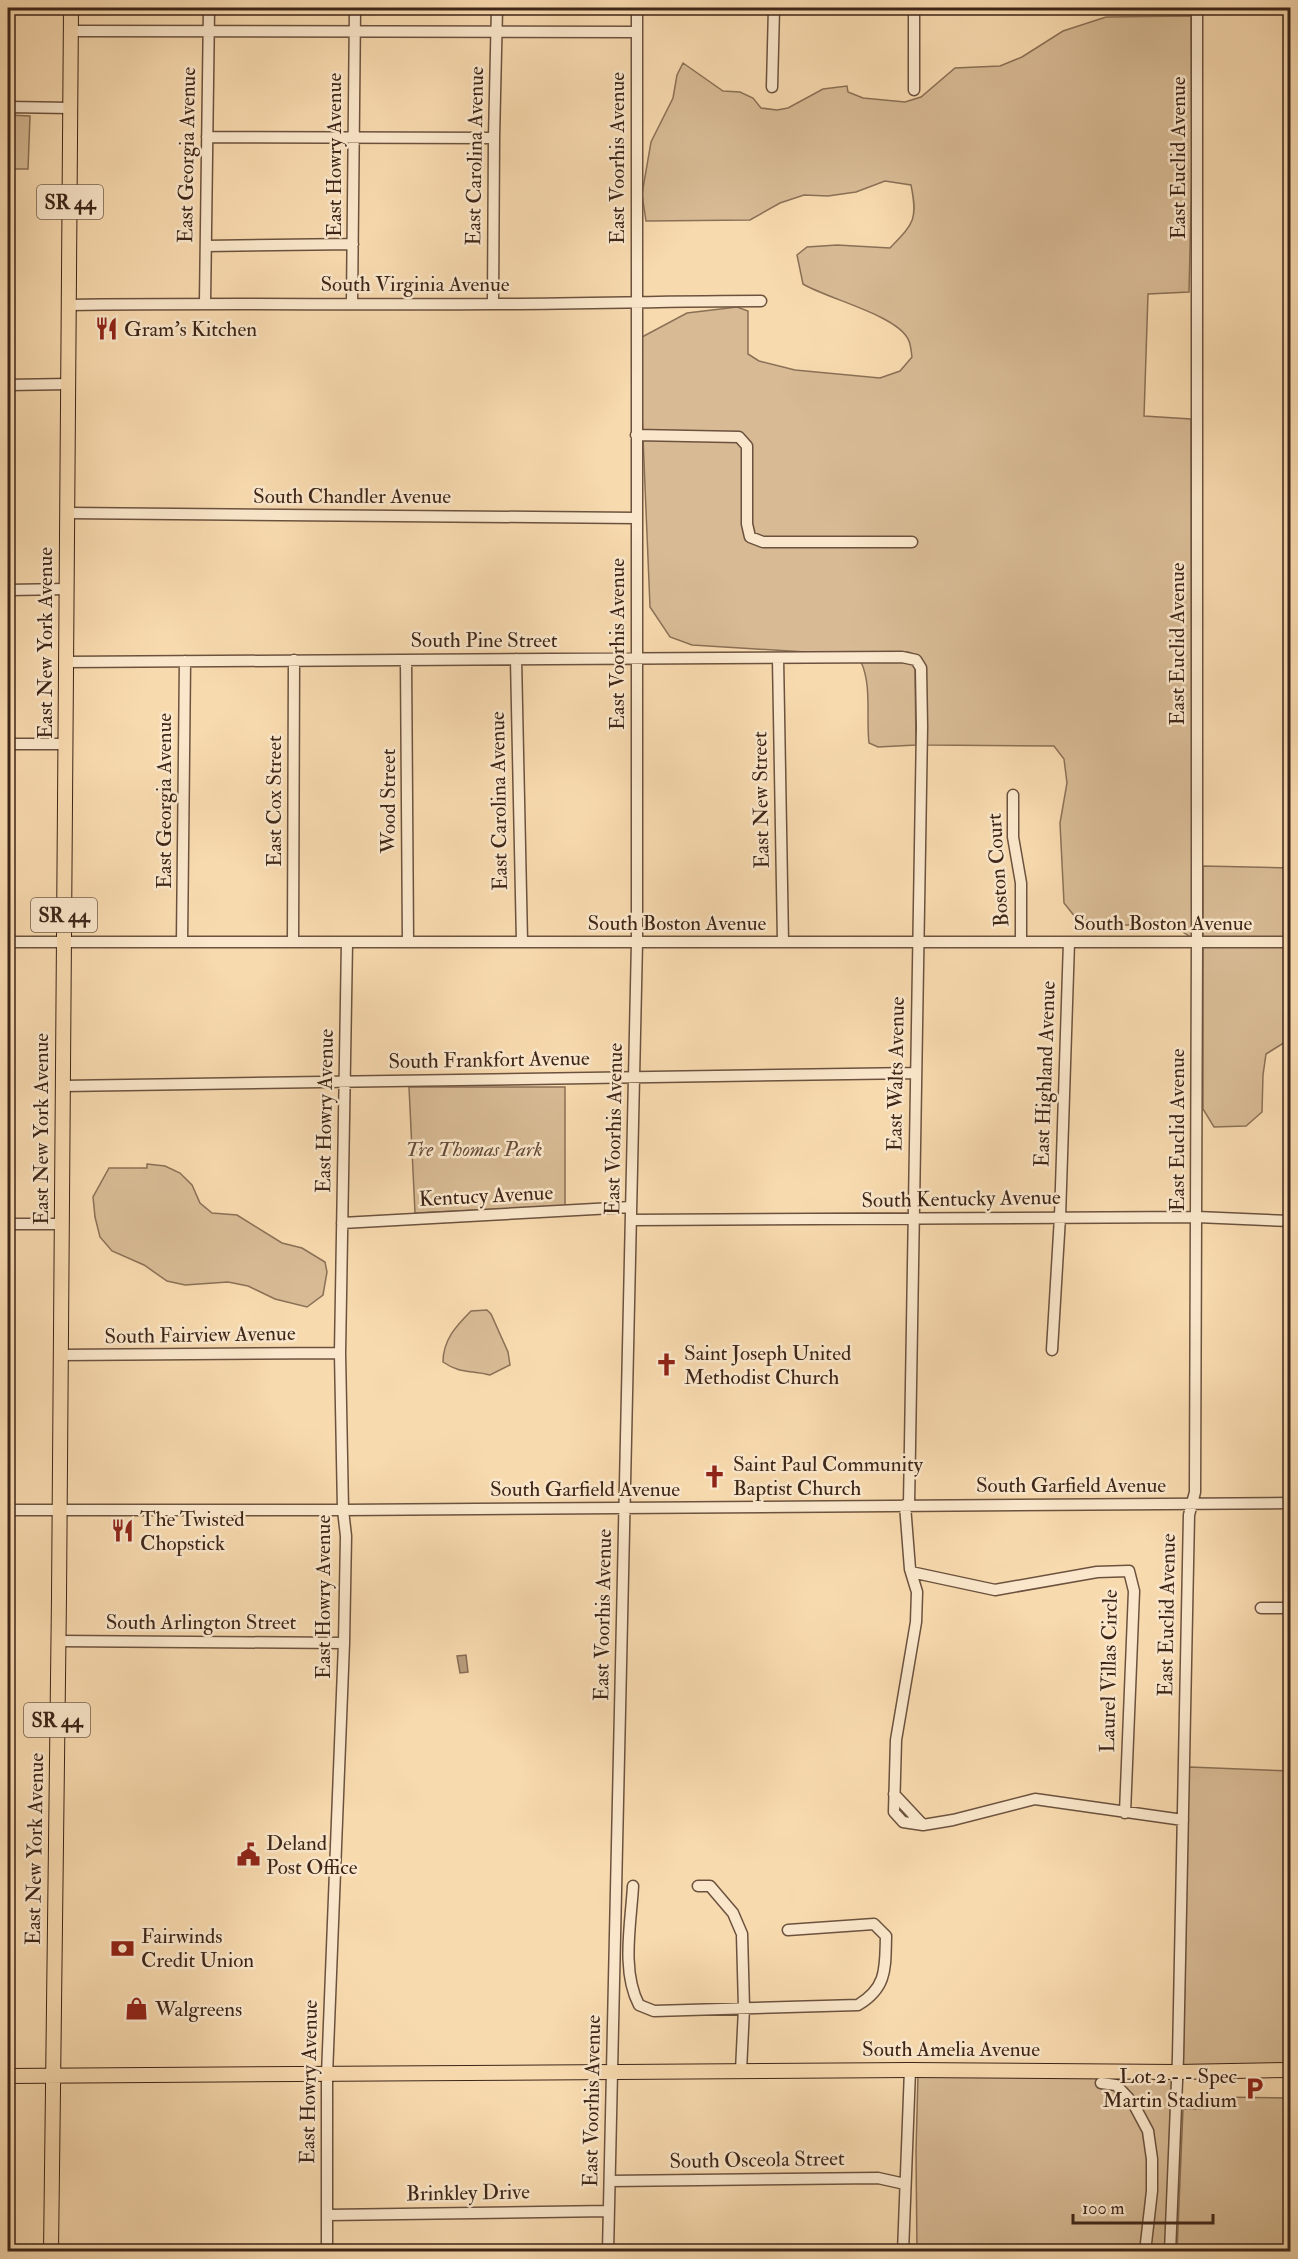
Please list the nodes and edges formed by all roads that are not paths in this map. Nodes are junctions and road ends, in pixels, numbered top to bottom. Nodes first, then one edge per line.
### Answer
1 (71, 8) edge
2 (209, 8) edge
3 (355, 8) edge
4 (497, 8) edge
5 (637, 8) edge
6 (774, 8) edge
7 (914, 8) edge
8 (1197, 8) edge
9 (71, 31) junction
10 (209, 31) junction
11 (355, 32) junction
12 (497, 32) junction
13 (637, 32) junction
14 (772, 87) dead end
15 (914, 90) dead end
16 (8, 107) edge
17 (71, 108) junction
18 (207, 137) junction
19 (354, 137) junction
20 (494, 138) junction
21 (353, 244) junction
22 (206, 246) junction
23 (637, 301) junction
24 (761, 301) dead end
25 (205, 303) junction
26 (352, 303) junction
27 (493, 304) junction
28 (69, 305) junction
29 (69, 384) junction
30 (8, 385) edge
31 (636, 435) junction
32 (68, 513) junction
33 (636, 518) junction
34 (912, 542) dead end
35 (67, 589) junction
36 (8, 590) edge
37 (902, 657) joint
38 (636, 658) junction
39 (778, 658) junction
40 (516, 659) junction
41 (294, 660) junction
42 (406, 660) junction
43 (185, 661) junction
44 (66, 662) junction
45 (8, 744) edge
46 (66, 744) junction
47 (1013, 795) dead end
48 (8, 942) edge
49 (64, 942) junction
50 (182, 942) junction
51 (293, 942) junction
52 (347, 942) junction
53 (408, 942) junction
54 (522, 942) junction
55 (638, 942) junction
56 (783, 942) junction
57 (919, 942) junction
58 (1021, 942) junction
59 (1069, 942) junction
60 (1197, 942) junction
61 (1290, 942) edge
62 (915, 1073) junction
63 (634, 1078) junction
64 (345, 1082) junction
65 (63, 1086) junction
66 (632, 1207) junction
67 (1060, 1217) junction
68 (1197, 1217) junction
69 (631, 1220) junction
70 (913, 1220) junction
71 (1290, 1221) edge
72 (342, 1223) junction
73 (8, 1224) edge
74 (62, 1224) junction
75 (1053, 1350) dead end
76 (340, 1353) junction
77 (61, 1355) junction
78 (1290, 1503) edge
79 (1192, 1504) junction
80 (907, 1505) junction
81 (625, 1508) junction
82 (59, 1509) junction
83 (8, 1510) edge
84 (343, 1510) junction
85 (911, 1572) junction
86 (1261, 1608) dead end
87 (1290, 1608) edge
88 (58, 1641) junction
89 (344, 1643) junction
90 (1125, 1812) junction
91 (1182, 1820) junction
92 (633, 1886) dead end
93 (698, 1886) dead end
94 (788, 1930) dead end
95 (744, 2008) junction
96 (910, 2070) junction
97 (1290, 2070) edge
98 (741, 2071) junction
99 (612, 2072) junction
100 (1177, 2072) junction
101 (327, 2075) junction
102 (8, 2076) edge
103 (54, 2076) junction
104 (1101, 2083) dead end
105 (610, 2181) junction
106 (905, 2184) junction
107 (609, 2211) junction
108 (327, 2215) junction
109 (51, 2252) edge
110 (327, 2252) edge
111 (608, 2252) edge
112 (903, 2252) edge
113 (1145, 2252) edge
114 (1170, 2252) edge

1 - 9 main road, East New York Avenue / SR 44
2 - 10 street, East Georgia Avenue
3 - 11 street, East Howry Avenue
4 - 12 street, East Carolina Avenue
5 - 13 street, East Voorhis Avenue
6 - 14 street
7 - 15 street
8 - 60 street, East Euclid Avenue
9 - 10 street
9 - 17 main road, East New York Avenue / SR 44
10 - 11 street
10 - 18 street, East Georgia Avenue
11 - 12 street
11 - 19 street, East Howry Avenue
12 - 13 street
12 - 20 street, East Carolina Avenue
13 - 23 street, East Voorhis Avenue
16 - 17 street
17 - 28 main road, East New York Avenue / SR 44
18 - 19 street
18 - 22 street, East Georgia Avenue
19 - 20 street
19 - 21 street, East Howry Avenue
20 - 27 street, East Carolina Avenue
21 - 22 street
21 - 26 street, East Howry Avenue
22 - 25 street, East Georgia Avenue
23 - 24 street, South Virginia Avenue
23 - 27 street, South Virginia Avenue
23 - 31 street, East Voorhis Avenue
25 - 26 street, South Virginia Avenue
25 - 28 street, South Virginia Avenue
26 - 27 street, South Virginia Avenue
28 - 29 main road, East New York Avenue / SR 44
29 - 30 street
29 - 32 main road, East New York Avenue / SR 44
31 - 33 street, East Voorhis Avenue
31 - 34 street
32 - 33 street, South Chandler Avenue
32 - 35 main road, East New York Avenue / SR 44
33 - 38 street, East Voorhis Avenue
35 - 36 street
35 - 44 main road, East New York Avenue / SR 44
37 - 39 street, South Pine Street
37 - 57 street, East Walts Avenue
38 - 39 street, South Pine Street
38 - 40 street, South Pine Street
38 - 55 street, East Voorhis Avenue
39 - 56 street, East New Street
40 - 42 street, South Pine Street
40 - 54 street, East Carolina Avenue
41 - 42 street, South Pine Street
41 - 43 street, South Pine Street
41 - 51 street, East Cox Street
42 - 53 street, Wood Street
43 - 44 street, South Pine Street
43 - 50 street, East Georgia Avenue
44 - 46 main road, East New York Avenue / SR 44
45 - 46 street
46 - 49 main road, East New York Avenue / SR 44
47 - 58 street, Boston Court
48 - 49 street, South Boston Avenue
49 - 50 street, South Boston Avenue
49 - 65 main road, East New York Avenue / SR 44
50 - 51 street, South Boston Avenue
51 - 52 street, South Boston Avenue
52 - 53 street, South Boston Avenue
52 - 64 street, East Howry Avenue
53 - 54 street, South Boston Avenue
54 - 55 street, South Boston Avenue
55 - 56 street, South Boston Avenue
55 - 63 street, East Voorhis Avenue
56 - 57 street, South Boston Avenue
57 - 58 street, South Boston Avenue
57 - 62 street, East Walts Avenue
58 - 59 street, South Boston Avenue
59 - 60 street, South Boston Avenue
59 - 67 street, East Highland Avenue
60 - 61 street, South Boston Avenue
60 - 68 street, East Euclid Avenue
62 - 63 street, South Frankfort Avenue
62 - 70 street, East Walts Avenue
63 - 64 street, South Frankfort Avenue
63 - 66 street, East Voorhis Avenue
64 - 65 street, South Frankfort Avenue
64 - 72 street, East Howry Avenue
65 - 74 main road, East New York Avenue / SR 44
66 - 69 street, East Voorhis Avenue
66 - 72 street, Kentucy Avenue
67 - 68 street, South Kentucky Avenue
67 - 70 street, South Kentucky Avenue
67 - 75 street, East Highland Avenue
68 - 71 street, South Kentucky Avenue
68 - 79 street, East Euclid Avenue
69 - 70 street, South Kentucky Avenue
69 - 81 street, East Voorhis Avenue
70 - 80 street, East Walts Avenue
72 - 76 street, East Howry Avenue
73 - 74 street
74 - 77 main road, East New York Avenue / SR 44
76 - 77 street, South Fairview Avenue
76 - 84 street, East Howry Avenue
77 - 82 main road, East New York Avenue / SR 44
78 - 79 street, South Garfield Avenue
79 - 80 street, South Garfield Avenue
79 - 91 street, East Euclid Avenue
80 - 81 street, South Garfield Avenue
80 - 85 street
81 - 84 street, South Garfield Avenue
81 - 99 street, East Voorhis Avenue
82 - 83 street, South Garfield Avenue
82 - 84 street, South Garfield Avenue
82 - 88 main road, East New York Avenue / SR 44
84 - 89 street, East Howry Avenue
85 - 90 street, Laurel Villas Circle
85 - 90 street
86 - 87 street
88 - 89 street, South Arlington Street
88 - 103 main road, East New York Avenue / SR 44
89 - 101 street, East Howry Avenue
90 - 91 street
91 - 100 street, East Euclid Avenue
92 - 95 street
93 - 95 street
94 - 95 street
95 - 98 street
96 - 98 main road, South Amelia Avenue
96 - 100 main road, South Amelia Avenue
96 - 106 street
97 - 100 main road, South Amelia Avenue
98 - 99 main road, South Amelia Avenue
99 - 101 main road, South Amelia Avenue
99 - 105 street, East Voorhis Avenue
100 - 114 street, East Euclid Avenue
101 - 103 main road, South Amelia Avenue
101 - 108 street, East Howry Avenue
102 - 103 main road, South Amelia Avenue
103 - 109 main road, East New York Avenue / SR 44
104 - 113 street
105 - 106 street, South Osceola Street
105 - 107 street, East Voorhis Avenue
106 - 112 street
107 - 108 street, Brinkley Drive
107 - 111 street, East Voorhis Avenue
108 - 110 street, East Howry Avenue

